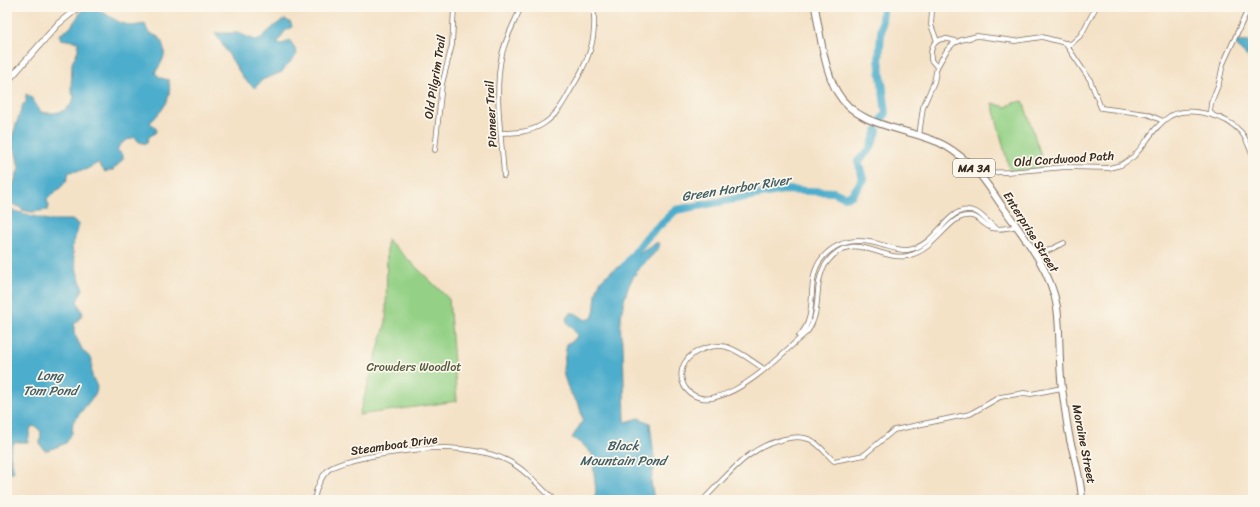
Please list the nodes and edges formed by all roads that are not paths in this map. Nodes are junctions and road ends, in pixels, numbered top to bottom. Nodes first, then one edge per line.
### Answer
1 (79, 7) edge
2 (454, 7) edge
3 (521, 7) edge
4 (593, 7) edge
5 (815, 7) edge
6 (1096, 7) edge
7 (1249, 7) edge
8 (932, 10) dead end
9 (937, 41) junction
10 (957, 42) junction
11 (1064, 43) junction
12 (937, 67) junction
13 (7, 82) edge
14 (1214, 117) junction
15 (1163, 121) junction
16 (501, 133) junction
17 (919, 136) junction
18 (435, 150) dead end
19 (1253, 157) edge
20 (978, 173) junction
21 (504, 176) dead end
22 (950, 218) junction
23 (953, 222) junction
24 (1016, 226) junction
25 (999, 228) junction
26 (943, 230) junction
27 (873, 243) junction
28 (1064, 243) dead end
29 (871, 248) junction
30 (908, 250) junction
31 (1033, 252) junction
32 (825, 255) junction
33 (908, 256) junction
34 (830, 259) junction
35 (811, 307) junction
36 (817, 309) junction
37 (786, 349) junction
38 (764, 369) junction
39 (1062, 391) junction
40 (706, 497) dead end
41 (314, 500) edge
42 (554, 500) edge
43 (1082, 500) edge

1 - 13 main road
2 - 18 street, Old Pilgrim Trail
3 - 16 street, Pioneer Trail
4 - 16 street
5 - 17 main road, Enterprise Street / MA 3A
6 - 11 street
7 - 14 street
8 - 9 street
9 - 10 street
9 - 12 street
10 - 11 street
10 - 12 street
11 - 15 street
12 - 17 street
14 - 15 street, Old Cordwood Path
14 - 19 street, Old Cordwood Path
15 - 20 street, Old Cordwood Path
16 - 21 street, Pioneer Trail
17 - 20 main road, Enterprise Street / MA 3A
20 - 24 main road, Enterprise Street / MA 3A
22 - 23 street
22 - 25 street
22 - 26 street
23 - 25 street
23 - 26 street
24 - 25 street
24 - 31 main road, Enterprise Street / MA 3A
26 - 30 street
26 - 33 street
27 - 29 street
27 - 30 street
27 - 32 street
28 - 31 street
29 - 33 street
29 - 34 street
30 - 33 street
31 - 39 main road, Enterprise Street / MA 3A
32 - 34 street
32 - 35 street
34 - 36 street
35 - 36 street
35 - 37 street
36 - 37 street
37 - 38 street
38 - 38 street
39 - 40 street
39 - 43 main road, Moraine Street / MA 3A
41 - 42 street, Steamboat Drive

